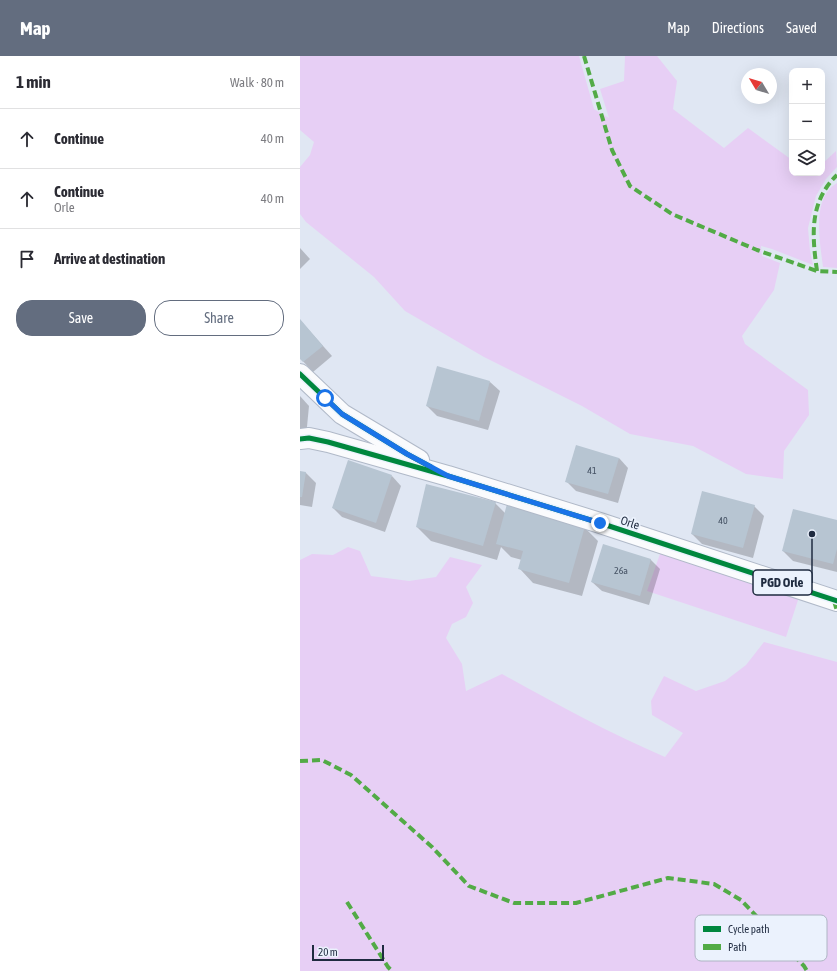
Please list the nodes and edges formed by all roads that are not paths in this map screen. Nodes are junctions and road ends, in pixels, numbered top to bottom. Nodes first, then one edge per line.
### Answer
1 (300, 374) edge
2 (300, 387) edge
3 (325, 398) junction
4 (342, 414) junction
5 (300, 439) edge
6 (328, 442) junction
7 (448, 476) junction
8 (837, 602) edge

1 - 3 street
2 - 3 street
3 - 4 street
4 - 6 street
4 - 7 street
5 - 6 street, Orle
6 - 7 street, Orle
7 - 8 street, Orle

